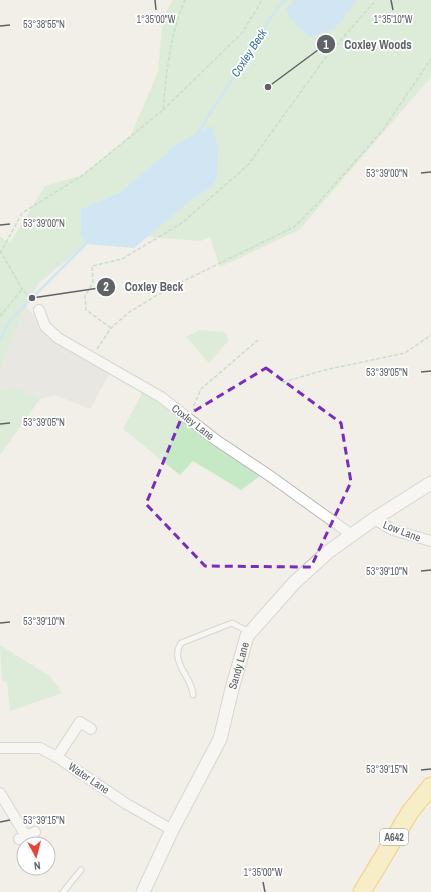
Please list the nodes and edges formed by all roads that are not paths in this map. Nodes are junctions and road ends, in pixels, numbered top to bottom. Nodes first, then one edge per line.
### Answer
1 (39, 310) road end
2 (431, 483) edge
3 (374, 519) junction
4 (352, 535) junction
5 (431, 541) edge
6 (250, 633) junction
7 (193, 695) dead end
8 (91, 729) dead end
9 (0, 748) edge
10 (57, 756) junction
11 (431, 786) edge
12 (0, 793) edge
13 (172, 830) junction
14 (26, 836) dead end
15 (81, 870) dead end
16 (63, 892) edge
17 (143, 892) edge
18 (362, 892) edge

1 - 4 street, Coxley Lane
2 - 3 street, Sandy Lane
3 - 4 street, Sandy Lane
3 - 5 street, Low Lane
4 - 6 street, Sandy Lane
6 - 7 lane
6 - 13 street, Sandy Lane
8 - 10 street
9 - 10 street, Water Lane
10 - 13 street, Water Lane
11 - 18 highway, A642
12 - 14 street
13 - 17 street, Sandy Lane
15 - 16 lane

